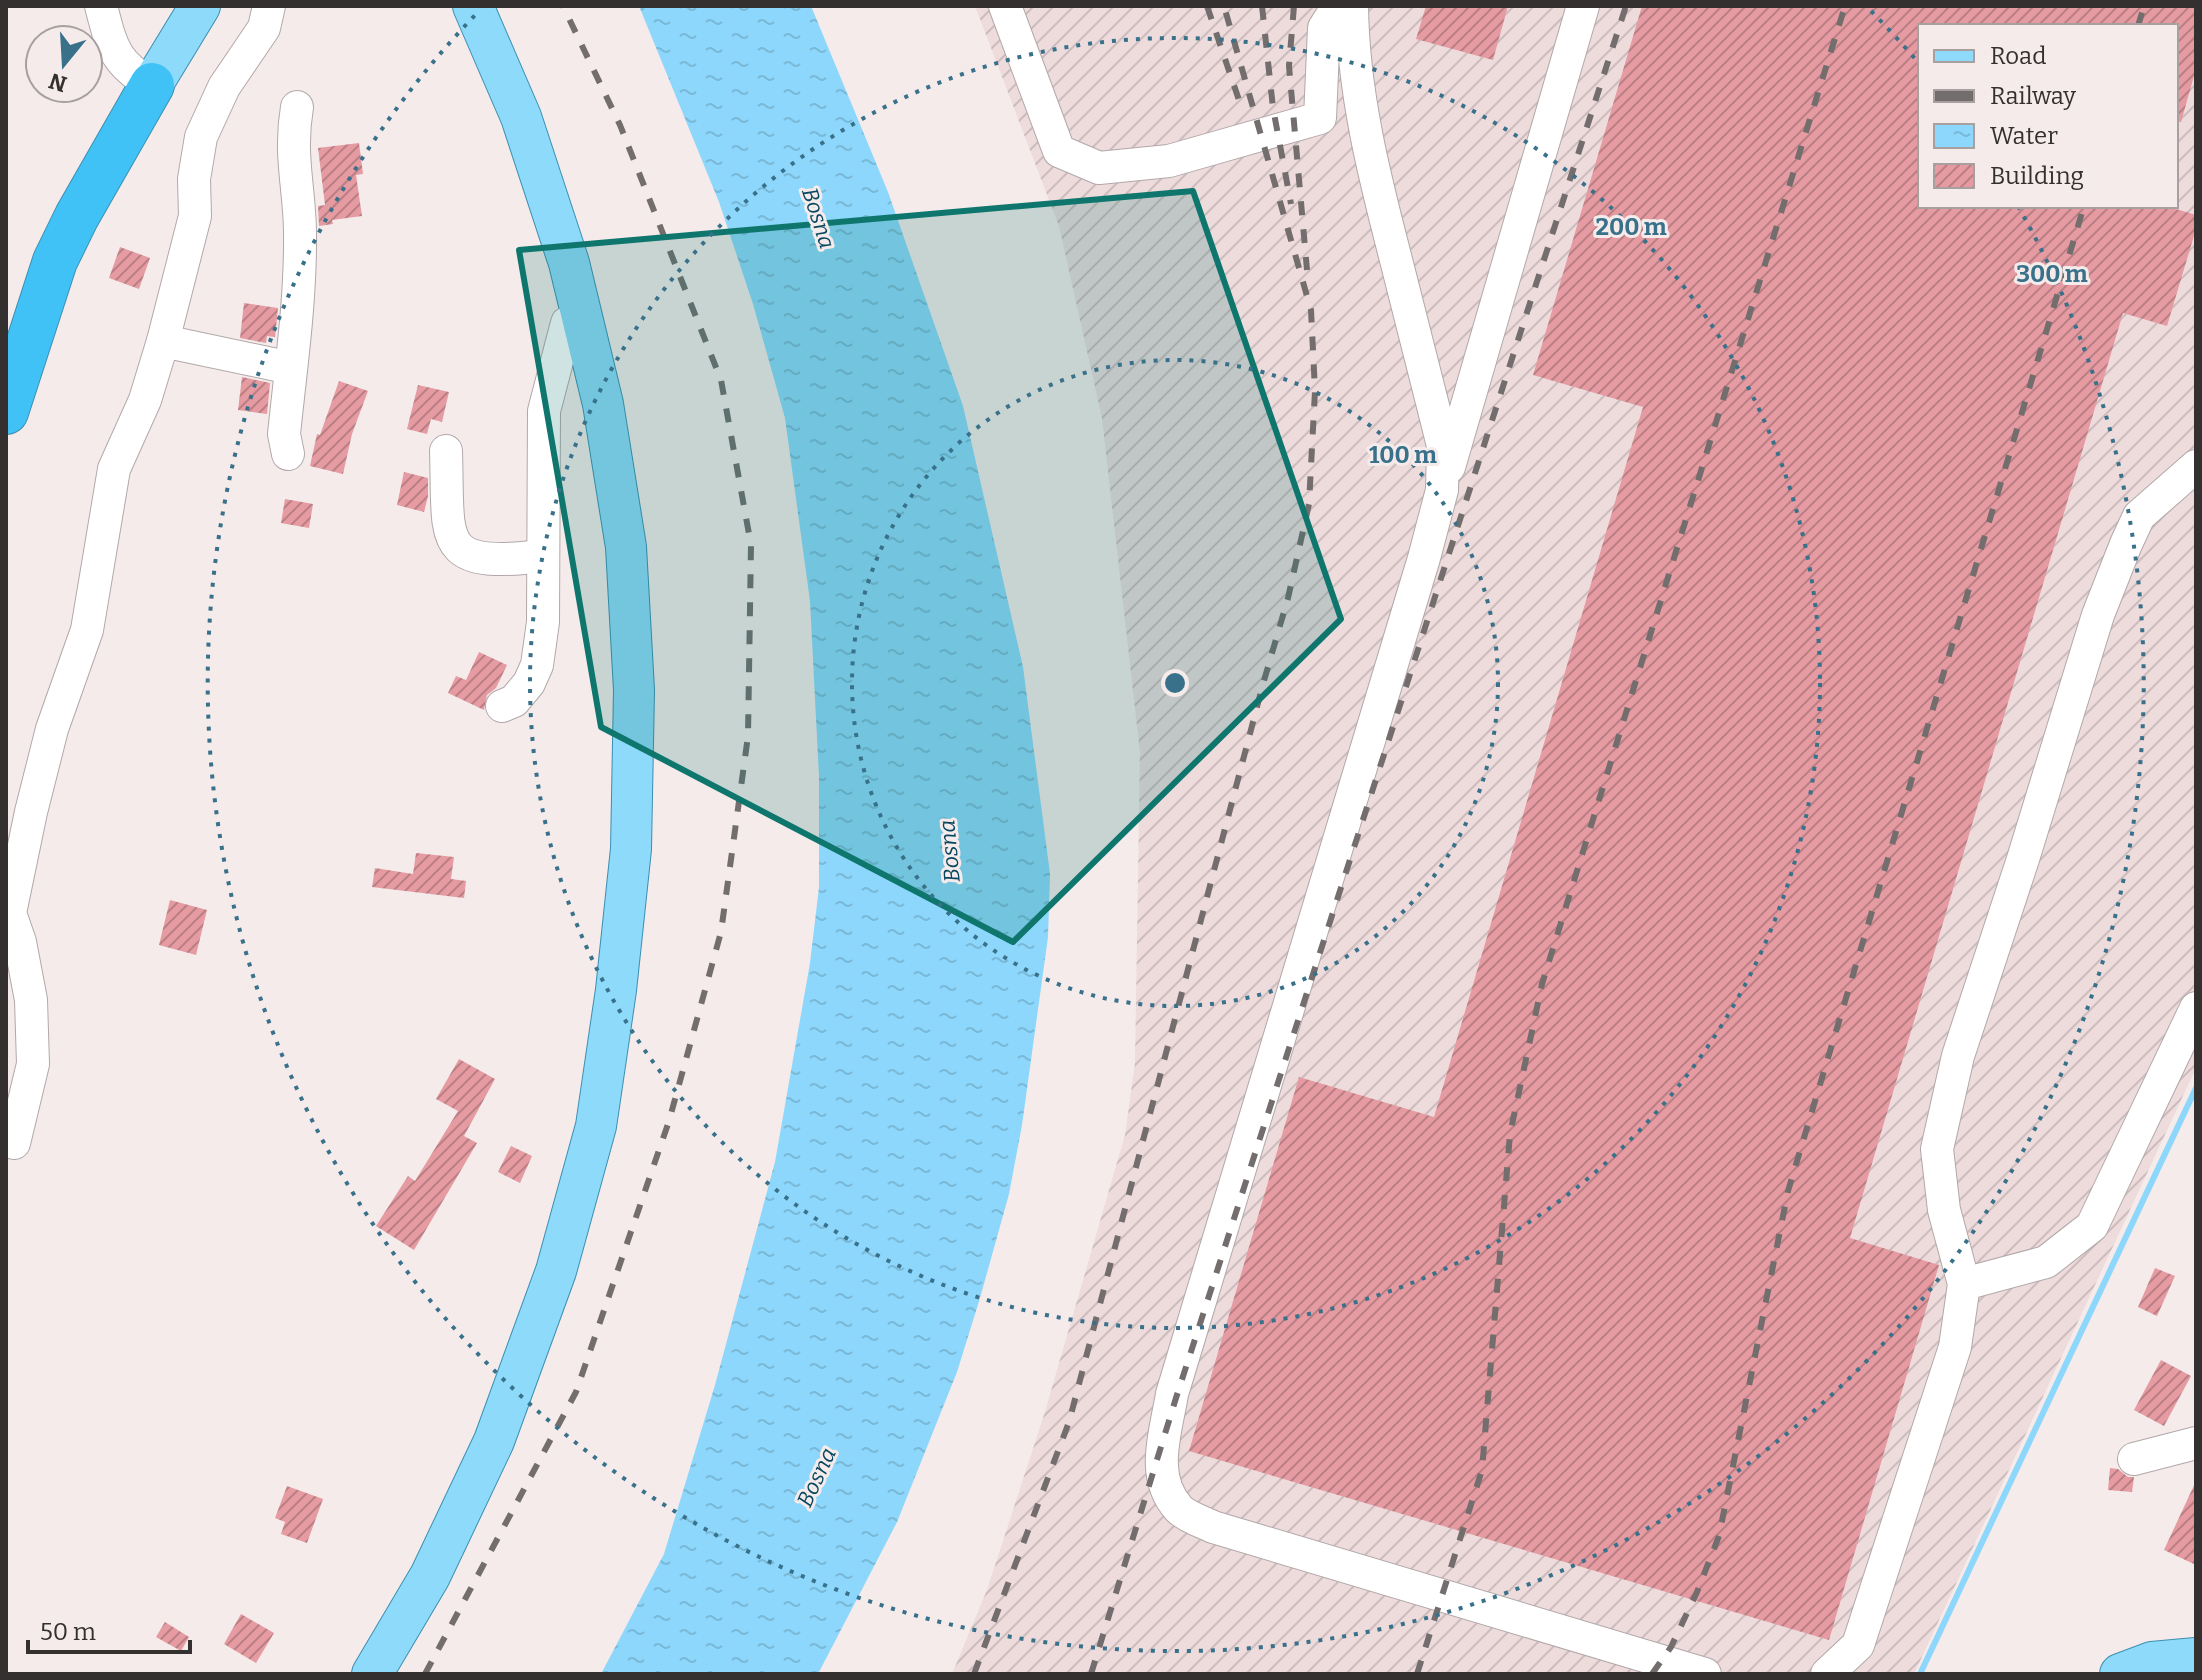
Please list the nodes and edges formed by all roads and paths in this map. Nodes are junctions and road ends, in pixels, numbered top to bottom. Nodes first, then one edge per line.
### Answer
1 (101, 6) edge
2 (200, 6) edge
3 (269, 6) edge
4 (473, 6) edge
5 (1005, 6) edge
6 (1338, 6) edge
7 (1352, 6) edge
8 (1583, 6) edge
9 (152, 85) junction
10 (297, 107) dead end
11 (583, 319) junction
12 (163, 341) junction
13 (291, 368) junction
14 (6, 412) edge
15 (446, 451) dead end
16 (288, 454) dead end
17 (2196, 466) edge
18 (1442, 490) junction
19 (543, 556) junction
20 (502, 706) dead end
21 (2196, 1008) edge
22 (14, 1143) dead end
23 (1964, 1284) junction
24 (2196, 1443) edge
25 (2134, 1459) dead end
26 (2196, 1658) edge
27 (372, 1674) edge
28 (1705, 1674) edge
29 (1827, 1674) edge
30 (2120, 1674) edge

1 - 9 street
2 - 9 main road
3 - 12 street
4 - 11 main road
5 - 6 street
7 - 18 street
8 - 18 street
9 - 14 highway
10 - 13 street
11 - 19 street
11 - 27 main road
12 - 13 street
12 - 22 street
13 - 16 street
15 - 19 street
17 - 23 street
18 - 28 street
19 - 20 street
21 - 23 street
23 - 29 street
24 - 25 street
26 - 30 main road

